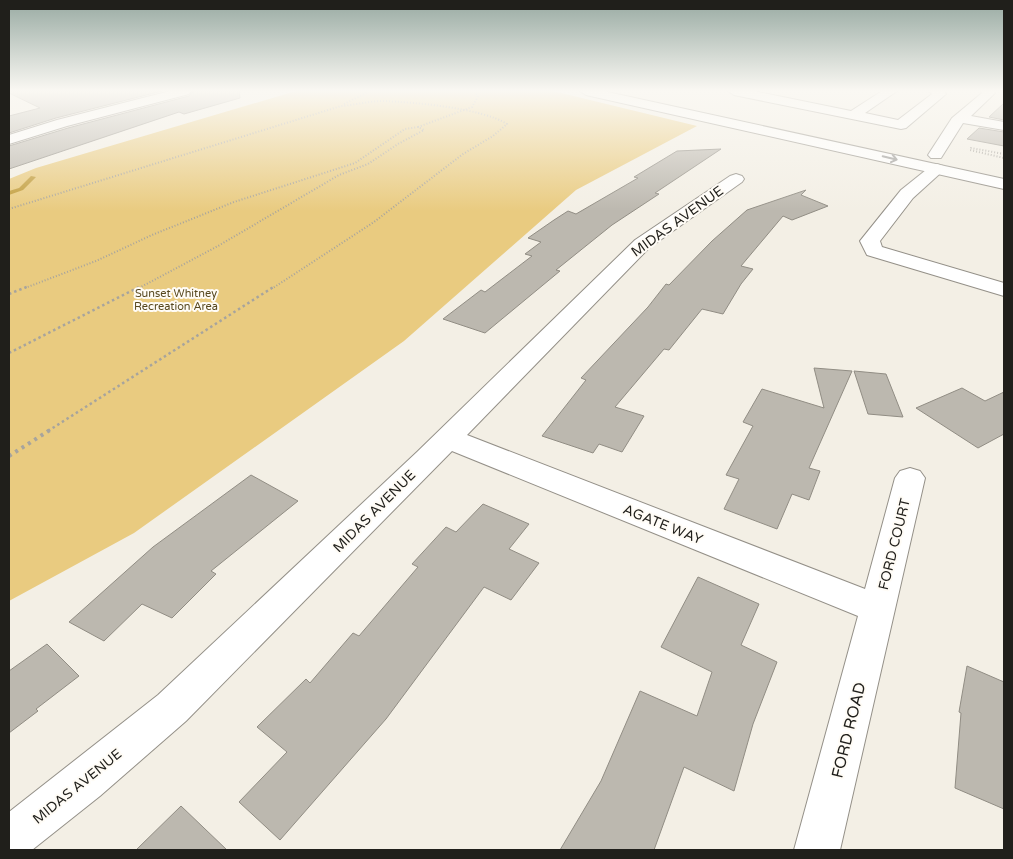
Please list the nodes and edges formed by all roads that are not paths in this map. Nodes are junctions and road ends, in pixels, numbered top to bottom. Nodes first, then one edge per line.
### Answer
1 (19, 131) edge
2 (39, 131) edge
3 (784, 131) edge
4 (805, 131) edge
5 (954, 131) edge
6 (28, 134) junction
7 (9, 140) edge
8 (936, 162) junction
9 (1004, 170) edge
10 (736, 179) dead end
11 (1004, 184) edge
12 (1004, 290) edge
13 (447, 438) junction
14 (910, 478) dead end
15 (878, 609) junction
16 (9, 840) edge
17 (817, 850) edge

1 - 6 street
2 - 6 street
3 -> 8 street
4 - 8 street
5 - 8 street
6 - 7 street
8 - 9 street
8 - 11 street
8 - 12 street
10 - 13 street, MIDAS AVENUE
13 - 15 street, AGATE WAY
13 - 16 street, MIDAS AVENUE
14 - 15 street, FORD COURT
15 - 17 street, FORD ROAD

